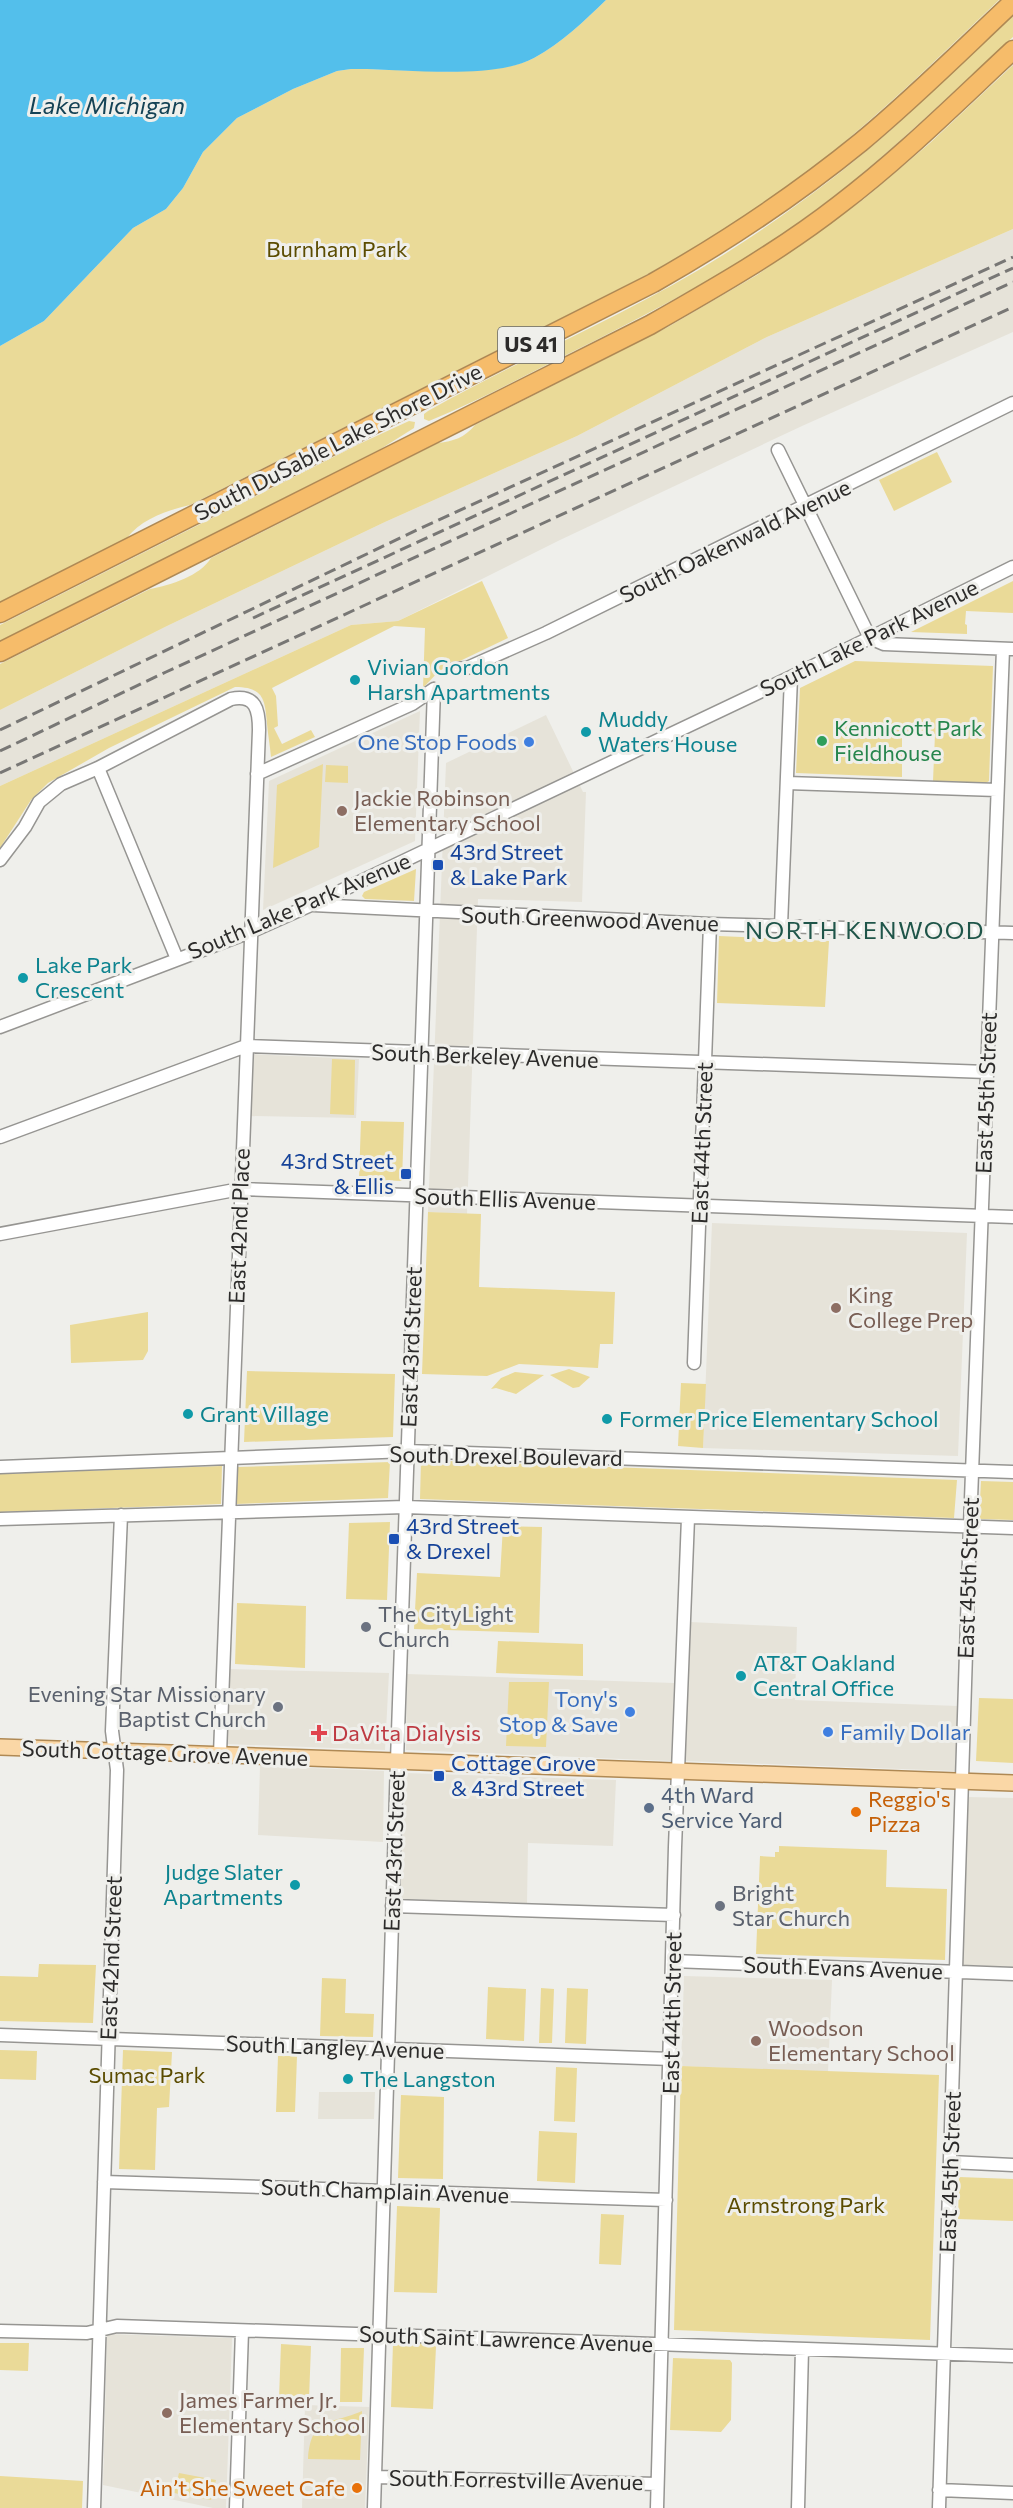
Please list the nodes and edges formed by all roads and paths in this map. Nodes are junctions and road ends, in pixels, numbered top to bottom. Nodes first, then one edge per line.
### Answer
1 (1013, 2) edge
2 (1013, 50) edge
3 (1013, 404) edge
4 (778, 450) dead end
5 (806, 506) junction
6 (1013, 567) edge
7 (0, 613) edge
8 (870, 638) junction
9 (1008, 649) edge
10 (0, 652) edge
11 (454, 669) dead end
12 (791, 677) junction
13 (98, 768) junction
14 (257, 774) junction
15 (788, 783) junction
16 (998, 790) junction
17 (428, 850) junction
18 (0, 860) edge
19 (311, 905) junction
20 (426, 912) junction
21 (710, 924) junction
22 (781, 926) junction
23 (250, 932) junction
24 (992, 932) junction
25 (1013, 933) edge
26 (177, 959) junction
27 (0, 1027) edge
28 (246, 1046) junction
29 (421, 1053) junction
30 (705, 1064) junction
31 (987, 1072) junction
32 (0, 1137) edge
33 (240, 1190) junction
34 (416, 1196) junction
35 (700, 1206) junction
36 (982, 1216) junction
37 (1013, 1217) edge
38 (0, 1234) edge
39 (694, 1363) dead end
40 (407, 1451) junction
41 (231, 1457) junction
42 (0, 1467) edge
43 (972, 1470) junction
44 (1013, 1472) edge
45 (405, 1507) junction
46 (228, 1513) junction
47 (121, 1515) junction
48 (688, 1518) junction
49 (0, 1519) edge
50 (970, 1526) junction
51 (1013, 1528) edge
52 (0, 1747) edge
53 (115, 1751) junction
54 (220, 1754) junction
55 (397, 1761) junction
56 (678, 1771) junction
57 (962, 1782) junction
58 (1013, 1784) edge
59 (392, 1906) junction
60 (674, 1915) junction
61 (673, 1961) junction
62 (956, 1972) junction
63 (1013, 1974) edge
64 (0, 2035) edge
65 (109, 2038) junction
66 (388, 2048) junction
67 (671, 2058) junction
68 (950, 2162) junction
69 (1013, 2165) edge
70 (104, 2182) junction
71 (384, 2191) junction
72 (666, 2200) junction
73 (99, 2330) junction
74 (0, 2331) edge
75 (242, 2331) junction
76 (379, 2335) junction
77 (662, 2344) junction
78 (802, 2349) junction
79 (944, 2354) junction
80 (1013, 2356) edge
81 (375, 2477) junction
82 (657, 2484) junction
83 (939, 2490) junction
84 (1013, 2493) edge
85 (94, 2508) edge
86 (236, 2508) edge
87 (374, 2508) edge
88 (657, 2508) edge
89 (798, 2508) edge
90 (939, 2508) edge

1 - 7 highway, South DuSable Lake Shore Drive / US 41
2 - 10 highway, South DuSable Lake Shore Drive / US 41
3 - 5 street, South Oakenwald Avenue
4 - 5 street
5 - 8 street
5 - 11 street, South Oakenwald Avenue
6 - 8 street, South Lake Park Avenue
8 - 9 street
8 - 12 street, South Lake Park Avenue
9 - 16 street, East 45th Street
12 - 15 street
12 - 17 street, South Lake Park Avenue
13 - 14 street, East 42nd Place
13 - 18 street
13 - 26 street
14 - 17 street, East 43rd Street
14 - 23 street, East 42nd Place
15 - 16 street
15 - 22 street
16 - 24 street, East 45th Street
17 - 19 street, South Lake Park Avenue
17 - 20 street, East 43rd Street
19 - 20 street, South Greenwood Avenue
19 - 23 street, South Lake Park Avenue
20 - 21 street, South Greenwood Avenue
20 - 29 street, East 43rd Street
21 - 22 street, South Greenwood Avenue
21 - 30 street, East 44th Street
22 - 24 street, South Greenwood Avenue
23 - 26 street, South Lake Park Avenue
23 - 28 street, East 42nd Place
24 - 25 street, South Greenwood Avenue
24 - 31 street, East 45th Street
26 - 27 street, South Lake Park Avenue
28 - 29 street, South Berkeley Avenue
28 - 32 street, South Berkeley Avenue
28 - 33 street, East 42nd Place
29 - 30 street, South Berkeley Avenue
29 - 34 street, East 43rd Street
30 - 31 street, South Berkeley Avenue
30 - 35 street, East 44th Street
31 - 36 street, East 45th Street
33 - 34 street, South Ellis Avenue
33 - 38 street, South Ellis Avenue
33 - 41 street, East 42nd Place
34 - 35 street, South Ellis Avenue
34 - 40 street, East 43rd Street
35 - 36 street, South Ellis Avenue
35 - 39 street, East 44th Street
36 - 37 street, South Ellis Avenue
36 - 43 street, East 45th Street
40 - 41 street, South Drexel Boulevard
40 - 43 street, South Drexel Boulevard
40 - 45 street, East 43rd Street
41 - 42 street, South Drexel Boulevard
41 - 46 street, East 42nd Place
43 - 44 street, South Drexel Boulevard
43 - 50 street, East 45th Street
45 - 46 street
45 - 48 street
45 - 55 street, East 43rd Street
46 - 47 street
46 - 54 street, East 42nd Place
47 - 49 street
47 - 53 street, East 42nd Street
48 - 50 street
48 - 56 street, East 44th Street
50 - 51 street
50 - 57 street, East 45th Street
52 - 53 main road, South Cottage Grove Avenue
53 - 54 main road, South Cottage Grove Avenue
53 - 65 street, East 42nd Street
54 - 55 main road, South Cottage Grove Avenue
55 - 56 main road, South Cottage Grove Avenue
55 - 59 street, East 43rd Street
56 - 57 main road, South Cottage Grove Avenue
56 - 60 street, East 44th Street
57 - 58 main road, South Cottage Grove Avenue
57 - 62 street, East 45th Street
59 - 60 street
59 - 66 street, East 43rd Street
60 - 61 street, East 44th Street
61 - 62 street, South Evans Avenue
61 - 67 street, East 44th Street
62 - 63 street, South Evans Avenue
62 - 68 street, East 45th Street
64 - 65 street, South Langley Avenue
65 - 66 street, South Langley Avenue
65 - 70 street, East 42nd Street
66 - 67 street, South Langley Avenue
66 - 71 street, East 43rd Street
67 - 72 street, East 44th Street
68 - 69 street
68 - 79 street, East 45th Street
70 - 71 street, South Champlain Avenue
70 - 73 street, East 42nd Street
71 - 72 street, South Champlain Avenue
71 - 76 street, East 43rd Street
72 - 77 street, East 44th Street
73 - 74 street, South Saint Lawrence Avenue
73 - 75 street, South Saint Lawrence Avenue
73 - 85 street, East 42nd Street
75 - 76 street, South Saint Lawrence Avenue
75 - 86 street
76 - 77 street, South Saint Lawrence Avenue
76 - 81 street, East 43rd Street
77 - 78 street, South Saint Lawrence Avenue
77 - 82 street, East 44th Street
78 - 79 street, South Saint Lawrence Avenue
78 - 89 street
79 - 80 street, South Saint Lawrence Avenue
79 - 83 street, East 45th Street
81 - 82 street, South Forrestville Avenue
81 - 87 street, East 43rd Street
82 - 88 street, East 44th Street
83 - 84 street
83 - 90 street, East 45th Street

